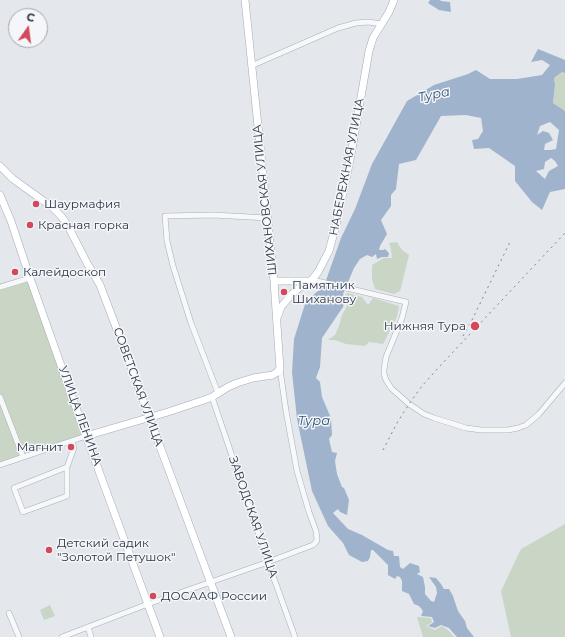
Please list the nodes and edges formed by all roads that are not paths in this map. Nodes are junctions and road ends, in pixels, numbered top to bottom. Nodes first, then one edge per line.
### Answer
1 (245, 0) edge
2 (394, 0) edge
3 (382, 24) junction
4 (251, 66) junction
5 (0, 167) edge
6 (0, 172) edge
7 (9, 175) junction
8 (0, 195) edge
9 (268, 218) junction
10 (30, 278) junction
11 (274, 281) junction
12 (314, 281) junction
13 (0, 287) edge
14 (277, 320) junction
15 (280, 369) junction
16 (565, 382) edge
17 (215, 395) junction
18 (0, 397) edge
19 (149, 417) junction
20 (86, 436) junction
21 (72, 440) junction
22 (23, 457) junction
23 (0, 465) edge
24 (67, 468) junction
25 (268, 562) junction
26 (210, 582) junction
27 (148, 604) junction
28 (9, 613) dead end
29 (88, 627) junction
30 (19, 637) edge
31 (62, 637) edge
32 (91, 637) edge
33 (160, 637) edge
34 (231, 637) edge
35 (295, 637) edge

1 - 4 main road, ШИХАНОВСКАЯ УЛИЦА
2 - 3 main road, НАБЕРЕЖНАЯ УЛИЦА
3 - 4 street
3 - 12 main road, НАБЕРЕЖНАЯ УЛИЦА
4 - 9 main road, ШИХАНОВСКАЯ УЛИЦА
5 - 7 main road, СОВЕТСКАЯ УЛИЦА
6 - 7 main road
7 - 19 main road, СОВЕТСКАЯ УЛИЦА
8 - 10 main road, УЛИЦА ЛЕНИНА
9 - 11 main road, ШИХАНОВСКАЯ УЛИЦА
9 - 17 street, ЗАВОДСКАЯ УЛИЦА
10 - 13 street
10 - 20 main road, УЛИЦА ЛЕНИНА
11 - 12 main road
11 - 14 main road, ШИХАНОВСКАЯ УЛИЦА
12 - 14 main road, НАБЕРЕЖНАЯ УЛИЦА
12 - 16 street
14 - 15 main road, ШИХАНОВСКАЯ УЛИЦА
15 - 17 main road
15 - 25 street, ШИХАНОВСКАЯ УЛИЦА
17 - 19 main road
17 - 25 street, ЗАВОДСКАЯ УЛИЦА
18 - 22 street
19 - 20 main road
19 - 26 main road, СОВЕТСКАЯ УЛИЦА
20 - 21 street
20 - 27 main road, УЛИЦА ЛЕНИНА
21 - 22 street
21 - 24 street
22 - 23 street
24 - 24 street
25 - 26 street
25 - 35 street, ЗАВОДСКАЯ УЛИЦА
26 - 27 street
26 - 34 main road, СОВЕТСКАЯ УЛИЦА
27 - 29 street
27 - 33 main road, УЛИЦА ЛЕНИНА
28 - 30 street
29 - 31 street
29 - 32 street

